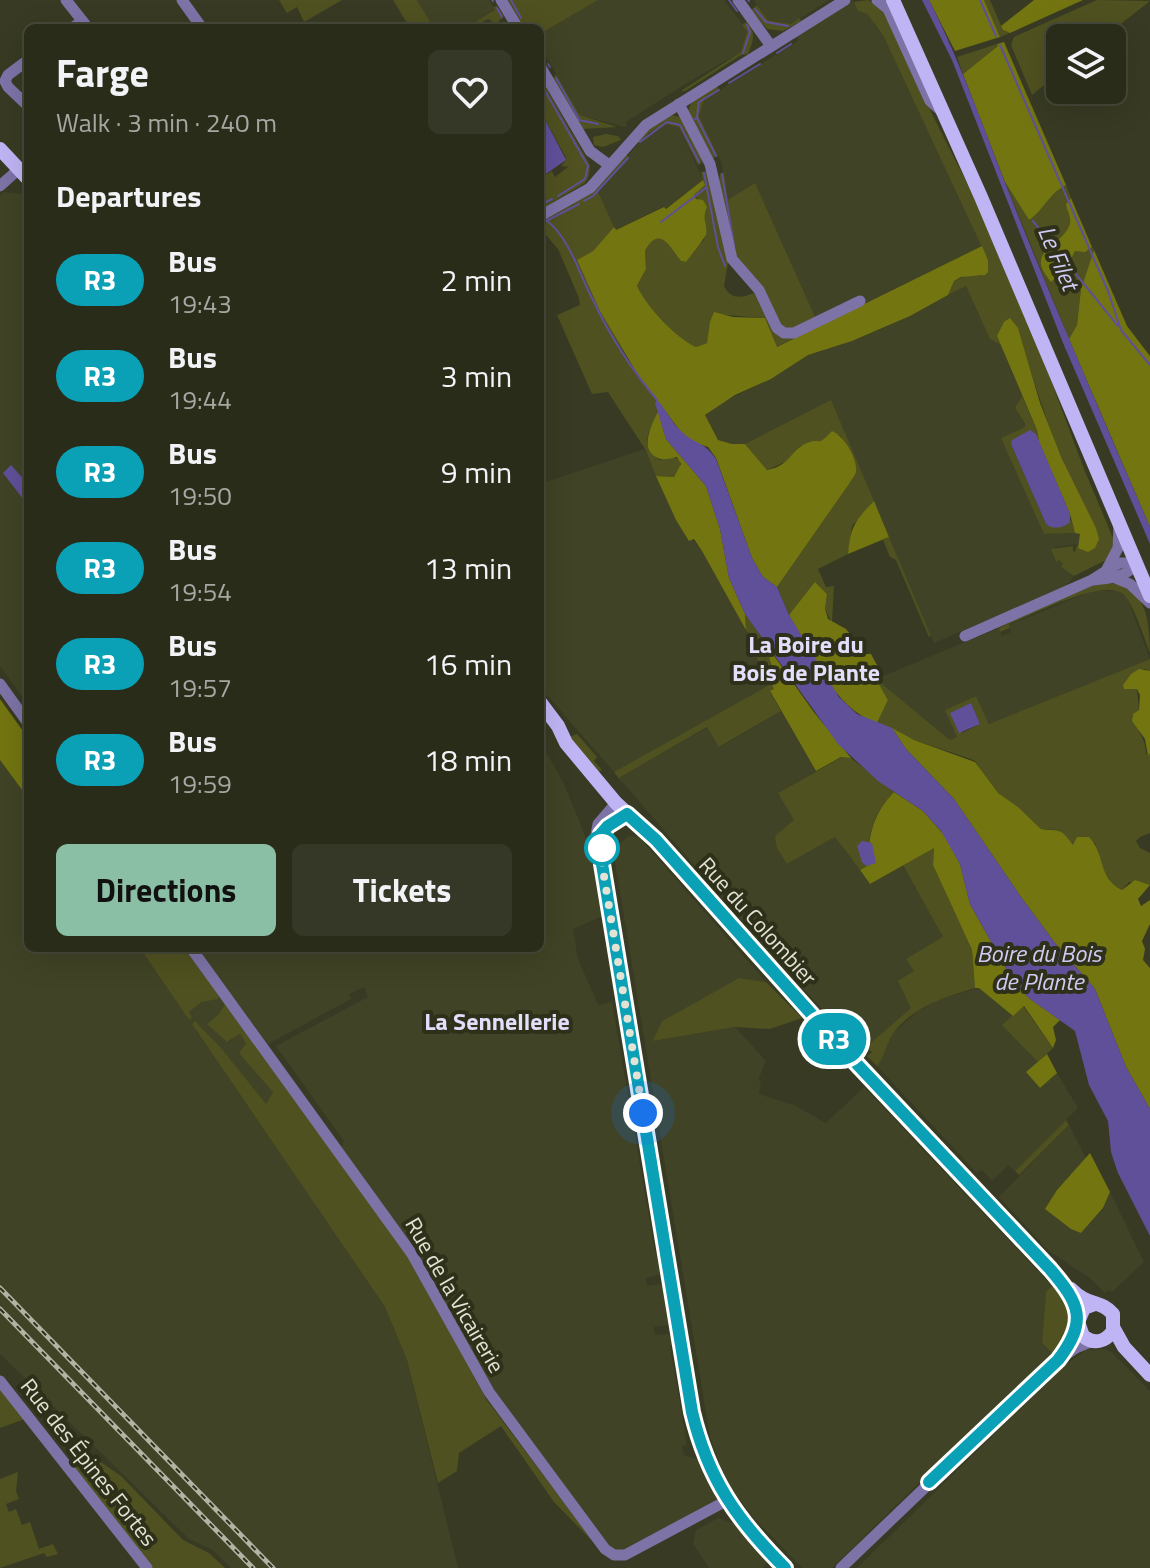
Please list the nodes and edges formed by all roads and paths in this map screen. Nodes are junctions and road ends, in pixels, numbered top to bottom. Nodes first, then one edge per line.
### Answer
1 (66, 0) edge
2 (182, 0) edge
3 (501, 0) edge
4 (738, 0) edge
5 (845, 0) edge
6 (877, 0) edge
7 (893, 0) edge
8 (80, 24) edge
9 (199, 24) edge
10 (516, 24) edge
11 (771, 46) junction
12 (24, 63) edge
13 (544, 73) edge
14 (24, 102) edge
15 (679, 104) junction
16 (940, 110) junction
17 (0, 149) edge
18 (609, 165) junction
19 (23, 174) edge
20 (0, 186) edge
21 (544, 214) edge
22 (860, 301) dead end
23 (1119, 523) junction
24 (1136, 563) junction
25 (1111, 573) junction
26 (1150, 596) edge
27 (1150, 603) edge
28 (965, 636) dead end
29 (0, 684) edge
30 (544, 707) edge
31 (24, 717) edge
32 (616, 803) junction
33 (627, 814) junction
34 (602, 864) junction
35 (194, 952) edge
36 (1050, 1269) junction
37 (1095, 1304) junction
38 (1078, 1321) junction
39 (1114, 1329) junction
40 (1098, 1341) junction
41 (1058, 1360) junction
42 (1145, 1370) edge
43 (0, 1381) edge
44 (726, 1501) junction
45 (147, 1568) edge
46 (785, 1568) edge
47 (841, 1568) edge

1 - 8 street
2 - 9 street
3 - 10 street
4 - 11 street
5 - 11 street
6 - 16 street
7 - 16 main road
11 - 15 street
12 - 14 street
13 - 18 street
15 - 18 street
15 - 22 street
16 - 23 main road
17 - 19 main road
18 - 21 street
19 - 20 street
23 - 24 main road
23 - 25 street
24 - 25 street
24 - 26 main road
25 - 27 street
25 - 28 street
29 - 31 street
30 - 32 main road, Rue du Colombier
32 - 33 main road, Rue du Colombier
32 - 34 street
33 - 34 street
33 - 36 main road, Rue du Colombier
34 - 44 street
35 - 44 street, Rue de la Vicairerie
36 - 37 main road, Rue du Colombier
36 - 38 main road, Rue du Colombier
37 - 38 main road
37 - 39 main road
38 - 40 main road
38 - 41 street
39 - 40 main road
39 - 42 main road
40 - 41 street
40 - 42 main road
41 - 47 street
43 - 45 street, Rue des Épines Fortes
44 - 46 street

